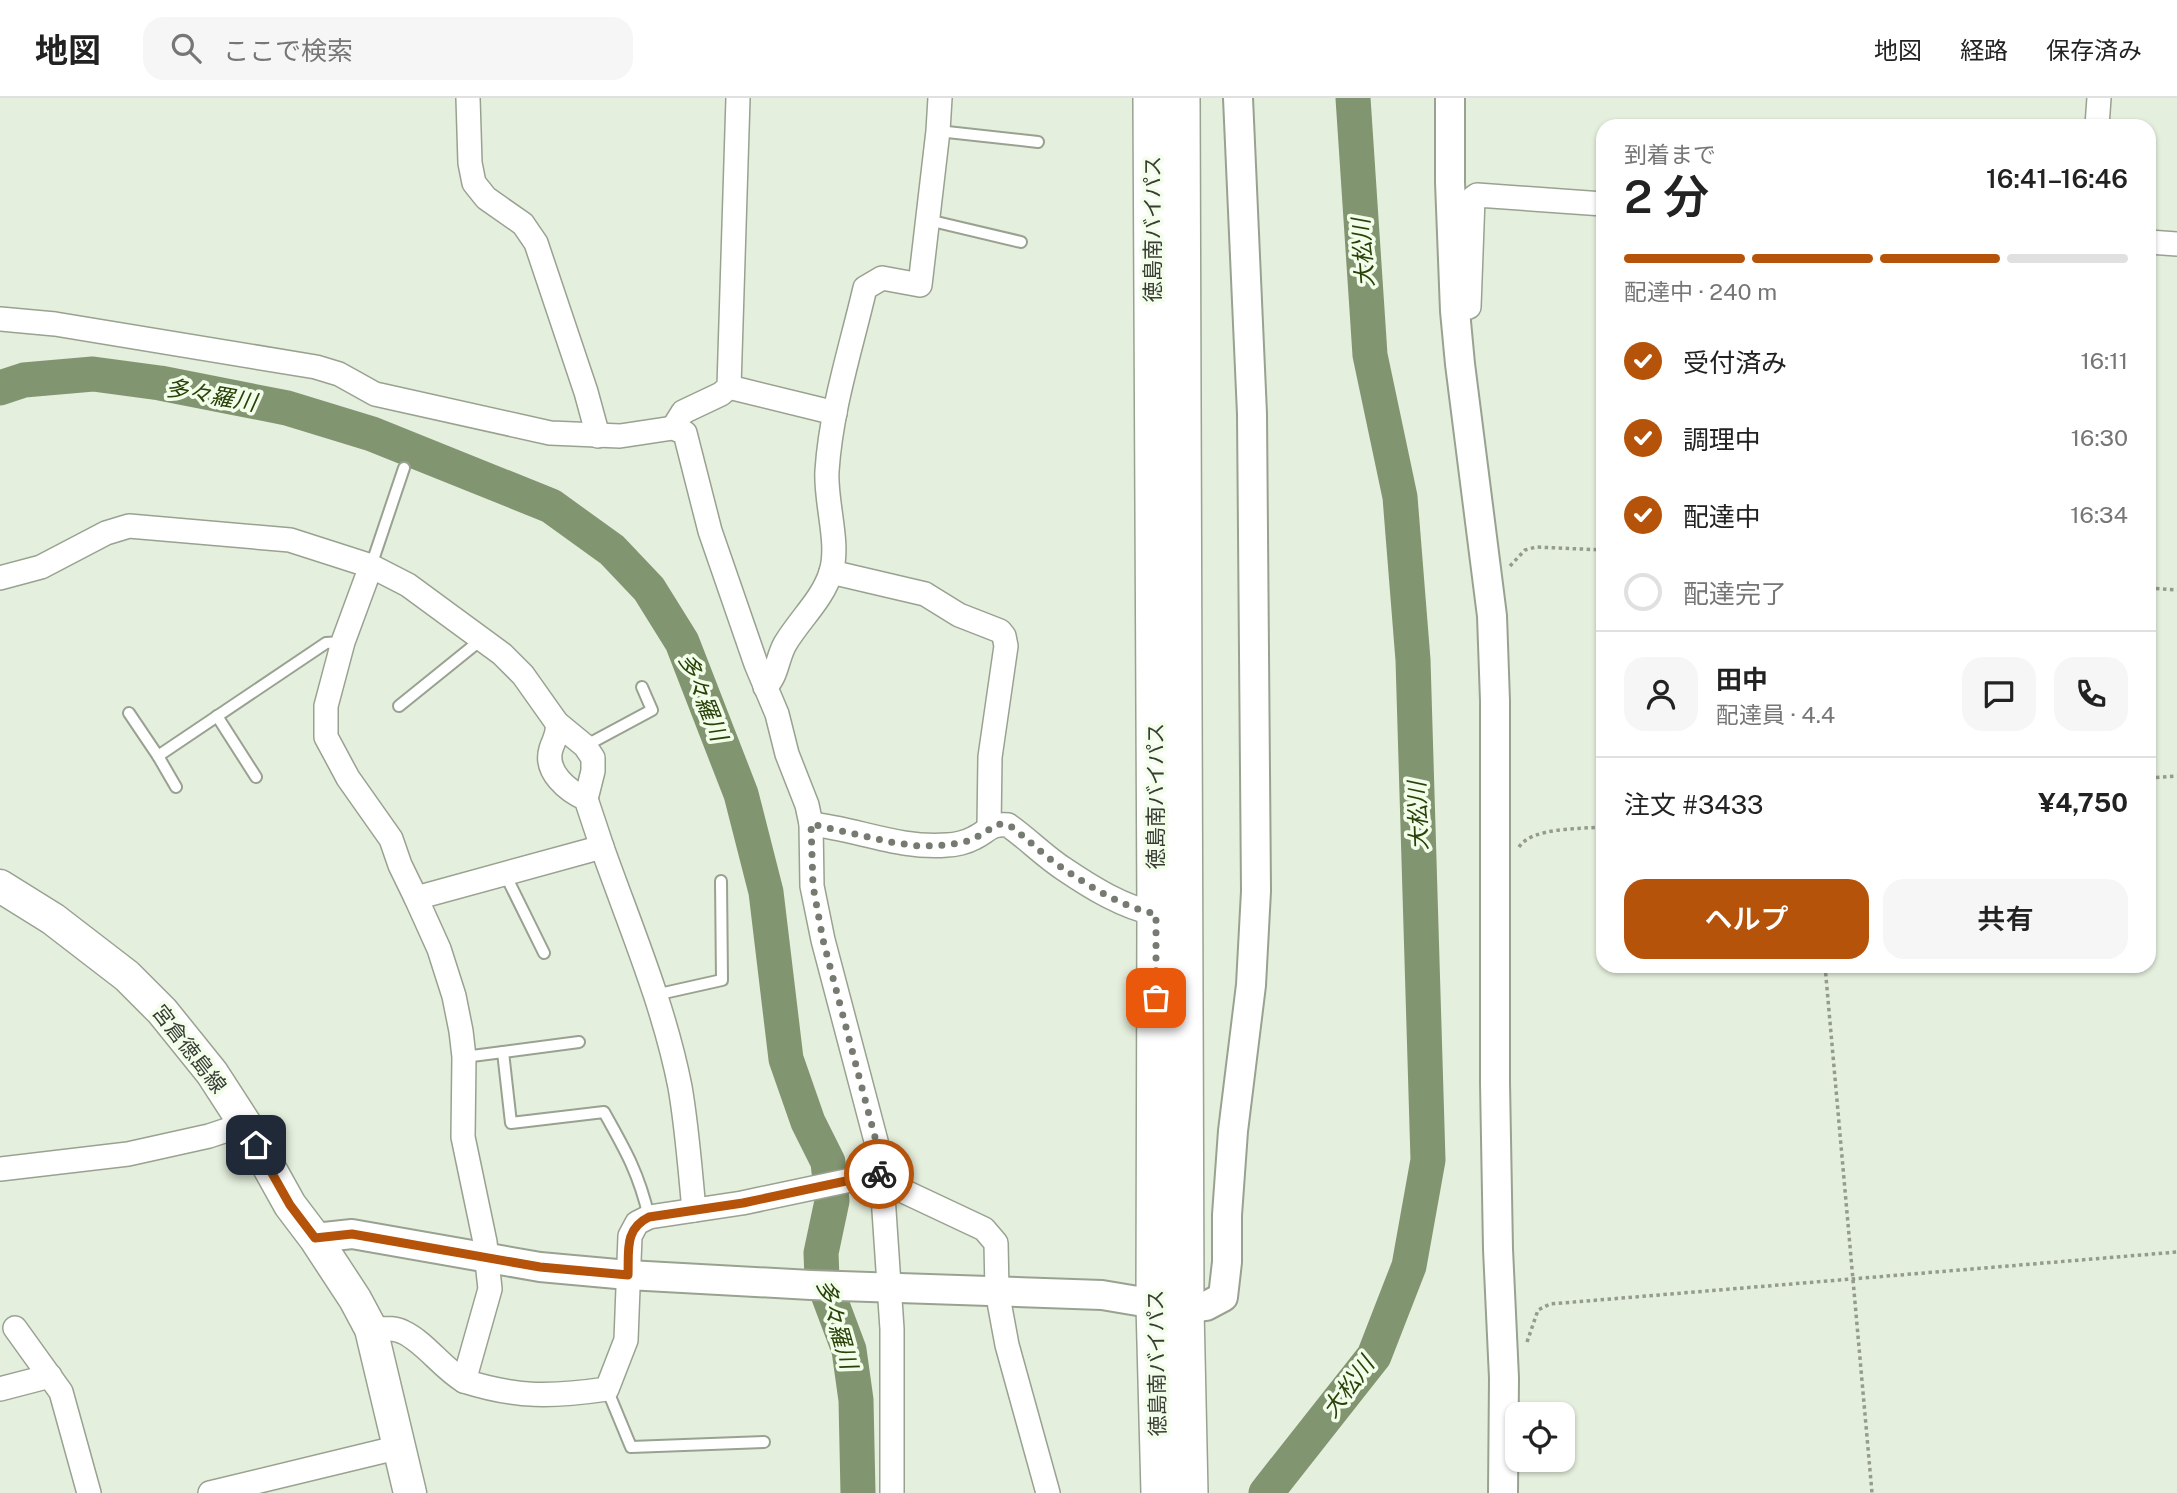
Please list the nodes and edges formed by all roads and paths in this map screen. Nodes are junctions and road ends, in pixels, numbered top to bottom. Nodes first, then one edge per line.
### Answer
1 (468, 98) edge
2 (738, 98) edge
3 (940, 98) edge
4 (1152, 98) edge
5 (1181, 98) edge
6 (1238, 98) edge
7 (1450, 98) edge
8 (2098, 98) edge
9 (2097, 119) edge
10 (938, 131) junction
11 (1038, 142) dead end
12 (1596, 204) edge
13 (928, 220) junction
14 (1021, 242) dead end
15 (2156, 242) edge
16 (2177, 244) edge
17 (1455, 311) junction
18 (1, 316) edge
19 (729, 387) junction
20 (835, 413) junction
21 (673, 428) junction
22 (598, 436) junction
23 (404, 468) dead end
24 (1596, 550) edge
25 (371, 566) junction
26 (831, 572) junction
27 (0, 578) edge
28 (1510, 578) dead end
29 (2156, 588) edge
30 (2177, 590) edge
31 (482, 639) junction
32 (343, 642) junction
33 (642, 687) dead end
34 (765, 687) junction
35 (399, 706) dead end
36 (129, 713) dead end
37 (217, 716) junction
38 (558, 723) junction
39 (585, 746) junction
40 (158, 756) junction
41 (2177, 776) edge
42 (256, 777) dead end
43 (2156, 778) edge
44 (176, 787) dead end
45 (586, 799) junction
46 (811, 824) junction
47 (989, 828) junction
48 (1596, 828) edge
49 (603, 847) junction
50 (1514, 854) dead end
51 (505, 873) junction
52 (721, 881) dead end
53 (0, 886) edge
54 (416, 898) junction
55 (1156, 914) junction
56 (544, 953) dead end
57 (1826, 973) edge
58 (655, 995) junction
59 (579, 1042) dead end
60 (503, 1052) junction
61 (464, 1057) junction
62 (245, 1125) junction
63 (0, 1169) edge
64 (881, 1177) junction
65 (694, 1210) junction
66 (649, 1217) junction
67 (315, 1238) junction
68 (2177, 1252) edge
69 (487, 1259) junction
70 (628, 1275) junction
71 (1852, 1277) junction
72 (890, 1287) junction
73 (997, 1291) junction
74 (1170, 1307) junction
75 (15, 1328) dead end
76 (370, 1329) junction
77 (50, 1376) junction
78 (1504, 1378) junction
79 (464, 1381) junction
80 (0, 1389) edge
81 (607, 1389) junction
82 (764, 1442) dead end
83 (400, 1447) junction
84 (1165, 1491) edge
85 (89, 1493) edge
86 (210, 1493) edge
87 (410, 1493) edge
88 (892, 1493) edge
89 (1048, 1493) edge
90 (1503, 1493) edge
91 (1872, 1493) edge

1 - 22 street
2 - 19 street
3 - 10 street
4 - 55 highway, 徳島南バイパス
5 - 74 highway, 徳島南バイパス
6 - 74 street
7 - 17 street
8 - 9 street
10 - 11 lane
10 - 13 street
12 - 17 street
13 - 14 lane
13 - 20 street
15 - 16 street
17 - 78 street
18 - 22 street
19 - 20 street
19 - 21 street
20 - 26 street
21 - 22 street
21 - 34 street
23 - 25 lane
24 - 28 path
25 - 27 street
25 - 31 street
25 - 32 street
26 - 34 street
26 - 47 street
29 - 30 path
31 - 35 lane
31 - 38 street
32 - 37 lane
32 - 54 street
33 - 39 lane
34 - 46 street
36 - 40 lane
37 - 40 lane
37 - 42 lane
38 - 39 street
38 - 45 street
39 - 45 street
40 - 44 lane
41 - 43 path
45 - 49 street
46 - 47 street
46 - 64 street
47 - 55 street
48 - 50 path
49 - 51 street
49 - 58 street
51 - 54 street
51 - 56 lane
52 - 58 lane
53 - 62 main road, 宮倉徳島線
54 - 61 street
55 - 74 highway, 徳島南バイパス
57 - 71 path
58 - 65 street
59 - 60 lane
60 - 61 lane
60 - 66 lane
61 - 69 street
62 - 63 street
62 - 67 main road, 宮倉徳島線
64 - 65 street
64 - 72 street
64 - 73 street
65 - 66 street
66 - 70 street
67 - 69 street
67 - 76 main road, 宮倉徳島線
68 - 71 path
69 - 70 street
69 - 79 street
70 - 72 street
70 - 81 street
71 - 78 path
71 - 91 path
72 - 73 street
72 - 88 street
73 - 74 street
73 - 89 street
74 - 84 highway, 徳島南バイパス
74 - 84 highway, 徳島南バイパス
75 - 77 street
76 - 79 street
76 - 83 main road, 宮倉徳島線
77 - 80 street
77 - 85 street
78 - 90 street
79 - 81 street
81 - 82 lane
83 - 86 street
83 - 87 main road, 宮倉徳島線

